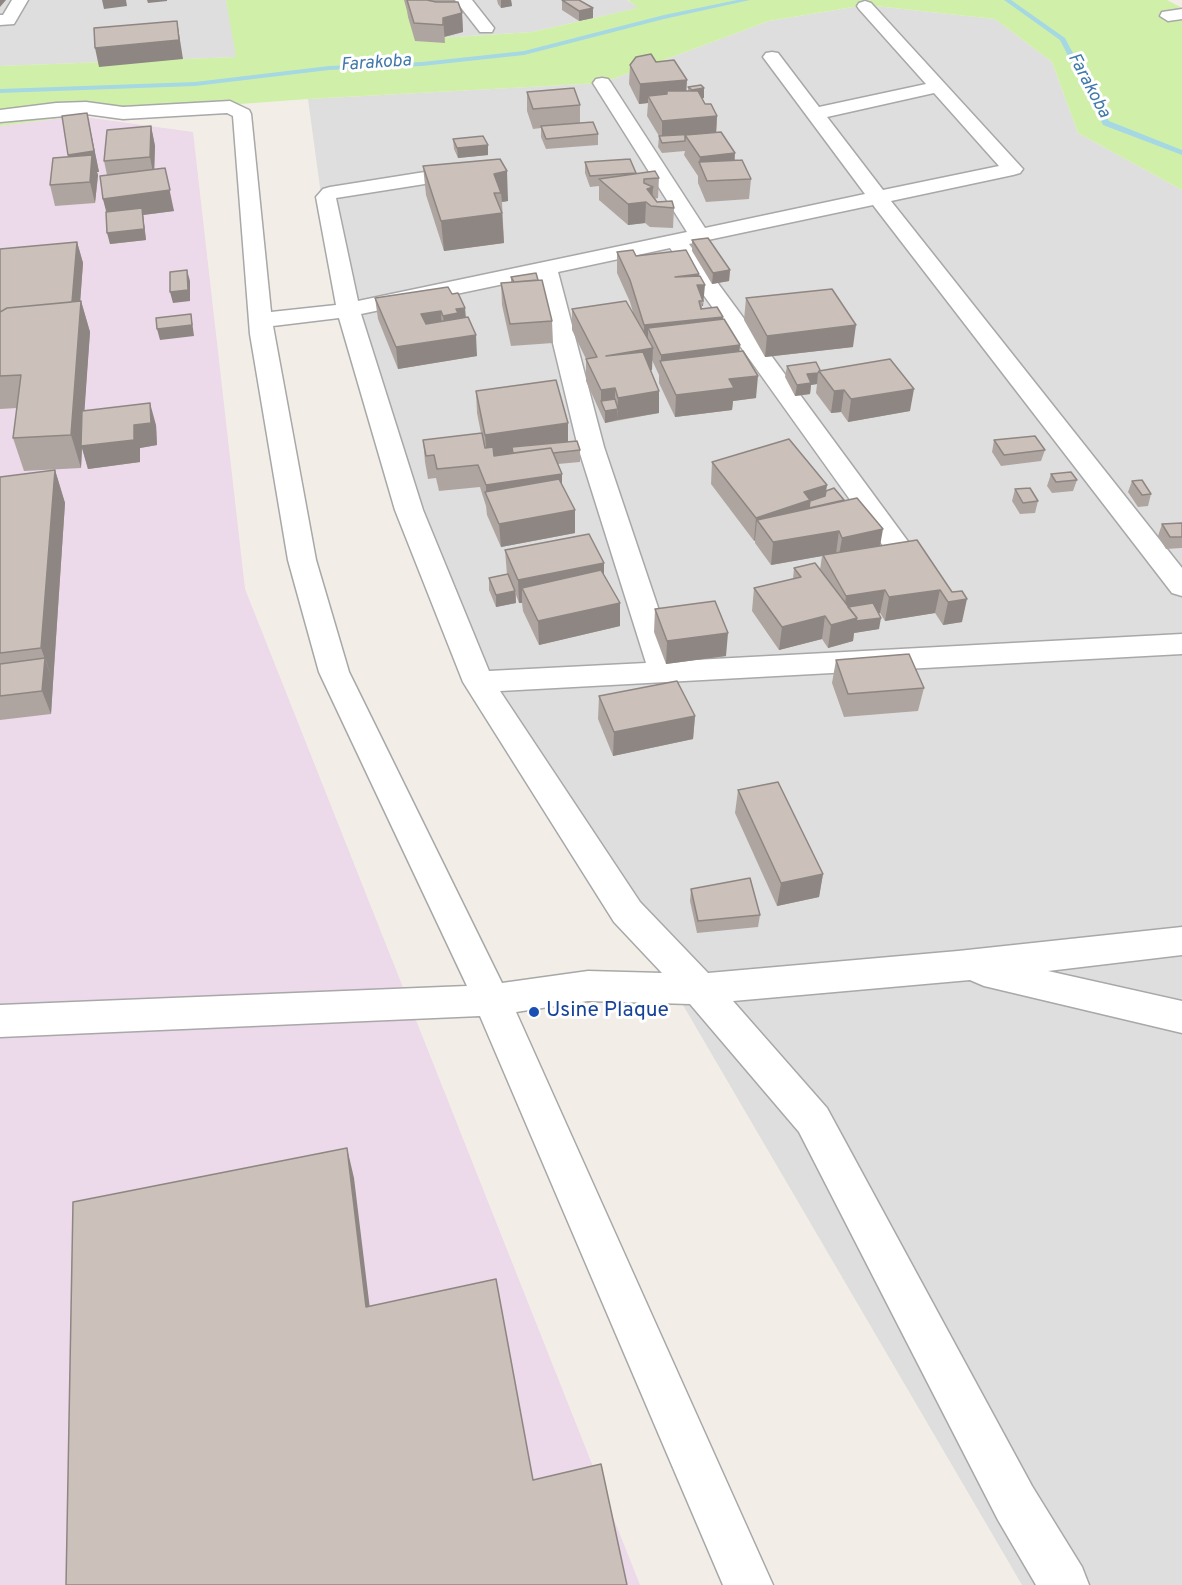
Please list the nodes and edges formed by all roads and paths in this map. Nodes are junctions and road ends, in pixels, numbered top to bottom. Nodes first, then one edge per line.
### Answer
1 (20, 0) edge
2 (463, 0) edge
3 (865, 6) dead end
4 (0, 20) edge
5 (486, 28) dead end
6 (772, 57) dead end
7 (602, 83) dead end
8 (938, 87) junction
9 (814, 114) junction
10 (0, 116) edge
11 (485, 168) edge
12 (878, 198) junction
13 (688, 239) junction
14 (546, 269) junction
15 (348, 310) junction
16 (261, 320) junction
17 (901, 551) edge
18 (1182, 587) edge
19 (1182, 644) edge
20 (664, 672) junction
21 (478, 682) junction
22 (1182, 941) edge
23 (958, 966) junction
24 (700, 989) junction
25 (492, 1000) junction
26 (1182, 1017) edge
27 (0, 1021) edge
28 (748, 1585) edge
29 (1064, 1585) edge

1 - 4 street
2 - 5 street
3 - 8 street
6 - 9 street
7 - 13 street
8 - 9 street
8 - 12 street
9 - 12 street
10 - 16 street
11 - 15 street
12 - 13 street
12 - 18 street
13 - 14 street
13 - 17 street
14 - 15 street
14 - 20 street
15 - 16 street
15 - 21 street
16 - 25 street
19 - 20 street
20 - 21 street
21 - 24 street
22 - 23 street
23 - 24 street
23 - 26 street
24 - 25 street
24 - 29 street
25 - 27 street
25 - 28 street

